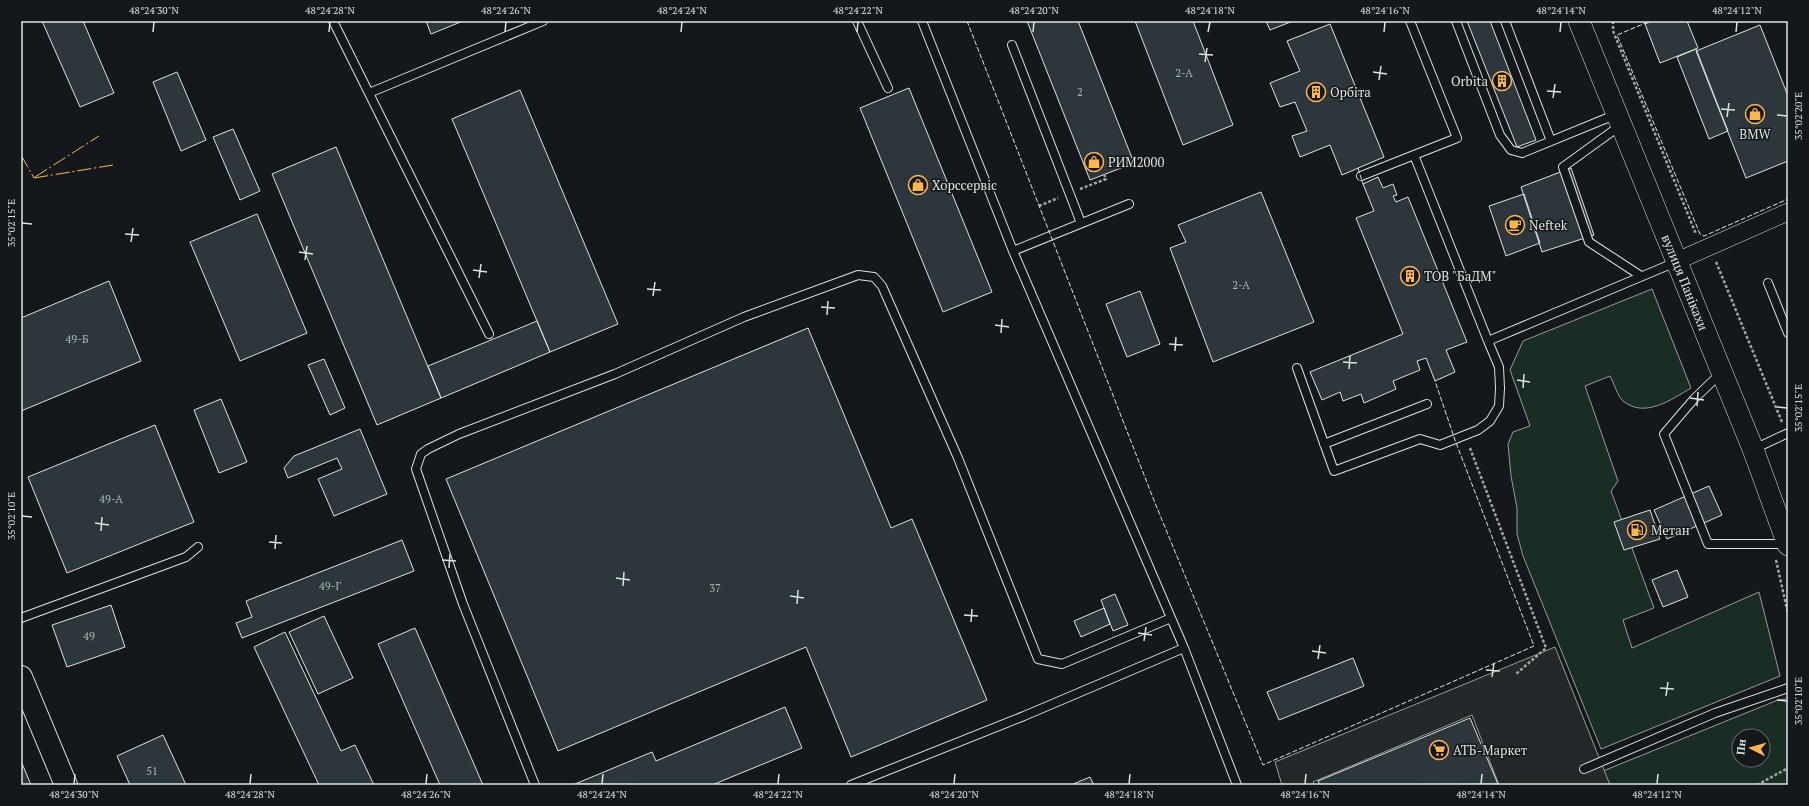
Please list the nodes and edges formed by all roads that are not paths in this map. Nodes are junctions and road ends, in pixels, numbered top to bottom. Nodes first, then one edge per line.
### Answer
1 (333, 21) edge
2 (543, 21) edge
3 (857, 21) edge
4 (922, 21) edge
5 (1410, 21) edge
6 (1456, 21) edge
7 (1505, 21) edge
8 (1579, 21) edge
9 (1012, 45) dead end
10 (888, 88) dead end
11 (369, 93) junction
12 (1619, 119) junction
13 (1551, 141) junction
14 (1414, 155) junction
15 (1361, 176) dead end
16 (1129, 204) dead end
17 (1788, 212) edge
18 (1081, 223) junction
19 (1013, 251) junction
20 (1677, 261) junction
21 (1641, 276) junction
22 (1768, 283) dead end
23 (1788, 333) edge
24 (489, 334) dead end
25 (1488, 341) junction
26 (1297, 368) dead end
27 (1722, 372) junction
28 (1427, 404) dead end
29 (1787, 433) edge
30 (1324, 444) junction
31 (1753, 449) junction
32 (1788, 545) edge
33 (198, 547) dead end
34 (21, 618) edge
35 (1171, 618) junction
36 (1184, 648) junction
37 (21, 677) edge
38 (1788, 688) edge
39 (1584, 769) dead end
40 (66, 785) edge
41 (535, 785) edge
42 (851, 785) edge
43 (1237, 785) edge

1 - 11 lane
2 - 11 lane
3 - 10 lane
4 - 19 lane
5 - 14 lane
6 - 13 lane
7 - 13 lane
8 - 12 street, вулиця Панікахи
9 - 18 lane
11 - 24 lane
12 - 13 lane
12 - 20 street, вулиця Панікахи
12 - 21 lane
14 - 15 lane
14 - 25 lane
16 - 18 lane
17 - 20 street
18 - 19 lane
19 - 35 lane
20 - 21 lane
20 - 27 street, вулиця Панікахи
21 - 25 lane
22 - 23 lane
25 - 30 lane
26 - 30 lane
27 - 31 street, вулиця Панікахи
27 - 32 lane
28 - 30 lane
29 - 31 lane
31 - 32 street, вулиця Панікахи
33 - 34 lane
35 - 36 lane
35 - 41 lane
36 - 42 lane
36 - 43 lane
37 - 40 main road
38 - 39 lane

